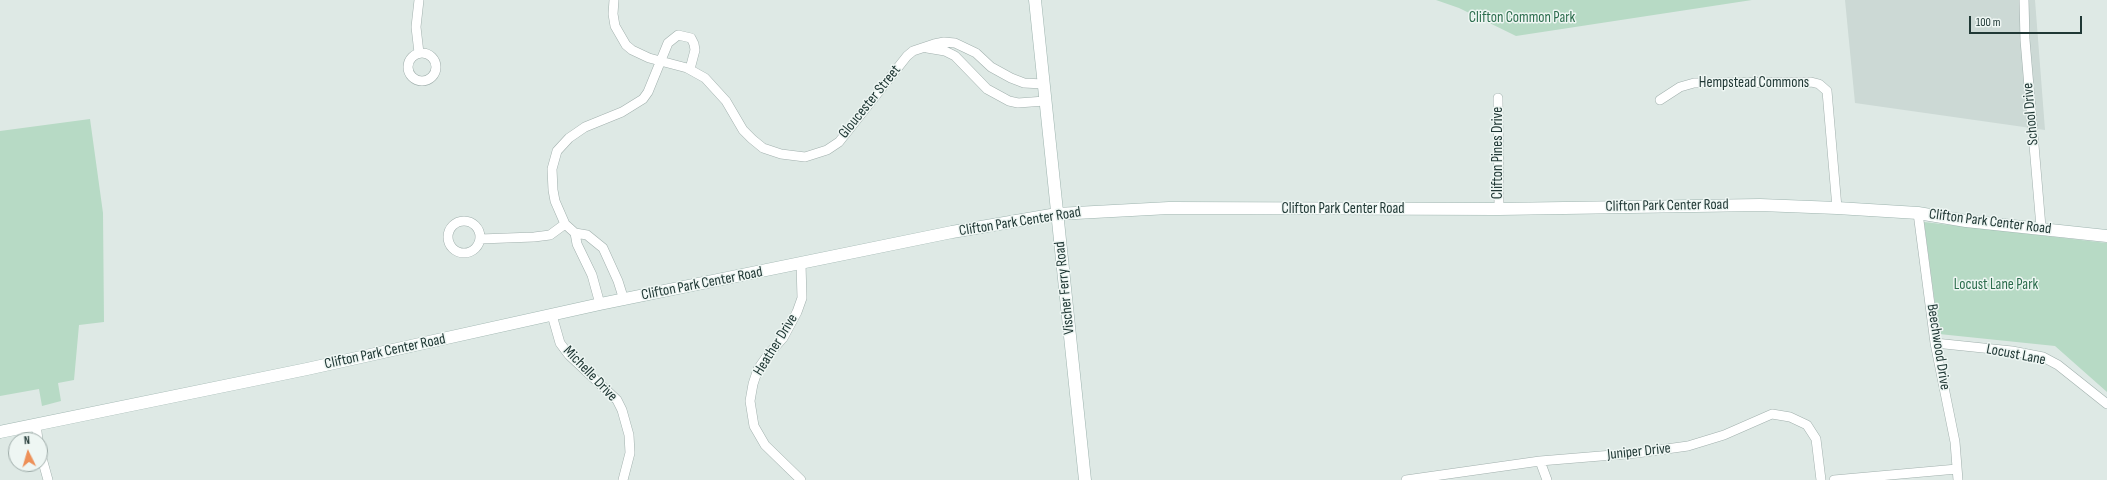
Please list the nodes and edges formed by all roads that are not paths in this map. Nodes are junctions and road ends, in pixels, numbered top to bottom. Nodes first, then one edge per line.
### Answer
1 (419, 0) edge
2 (614, 0) edge
3 (1035, 0) edge
4 (2024, 0) edge
5 (924, 47) junction
6 (419, 53) dead end
7 (660, 61) junction
8 (690, 69) junction
9 (1043, 84) junction
10 (1498, 98) dead end
11 (1660, 100) dead end
12 (1045, 101) junction
13 (1838, 208) junction
14 (1499, 209) junction
15 (1918, 213) junction
16 (1057, 214) junction
17 (565, 224) junction
18 (2041, 227) junction
19 (575, 232) junction
20 (2107, 236) edge
21 (480, 239) dead end
22 (801, 264) junction
23 (624, 300) junction
24 (600, 304) junction
25 (552, 315) junction
26 (1935, 343) junction
27 (2107, 404) edge
28 (36, 424) junction
29 (0, 432) edge
30 (37, 432) edge
31 (1540, 461) junction
32 (1957, 469) junction
33 (623, 480) edge
34 (801, 480) edge
35 (1085, 480) edge
36 (1406, 480) edge
37 (1547, 480) edge
38 (1821, 480) edge
39 (1834, 480) edge
40 (1958, 480) edge

1 - 6 street
2 - 7 street, Gloucester Street
3 - 9 street, Vischer Ferry Road
4 - 18 street, School Drive
5 - 8 street, Gloucester Street
5 - 9 street, Gloucester Street
5 - 12 street
7 - 8 street, Gloucester Street
7 - 8 street
7 - 17 street
9 - 12 street, Vischer Ferry Road
10 - 14 street, Clifton Pines Drive
11 - 13 street, Hempstead Commons
12 - 16 street, Vischer Ferry Road
13 - 14 street, Clifton Park Center Road
13 - 15 street, Clifton Park Center Road
14 - 16 street, Clifton Park Center Road
15 - 18 street, Clifton Park Center Road
15 - 26 street, Beechwood Drive
16 - 22 street, Clifton Park Center Road
16 - 35 street, Vischer Ferry Road
17 - 19 street
17 - 21 street
18 - 20 street, Clifton Park Center Road
19 - 23 street
19 - 24 street
22 - 23 street, Clifton Park Center Road
22 - 34 street, Heather Drive
23 - 24 street, Clifton Park Center Road
24 - 25 street, Clifton Park Center Road
25 - 28 street, Clifton Park Center Road
25 - 33 street, Michelle Drive
26 - 27 street, Locust Lane
26 - 32 street, Beechwood Drive
28 - 29 street, Clifton Park Center Road
28 - 30 street
31 - 36 street, Juniper Drive
31 - 37 street
31 - 38 street, Juniper Drive
32 - 39 street
32 - 40 street, Beechwood Drive

